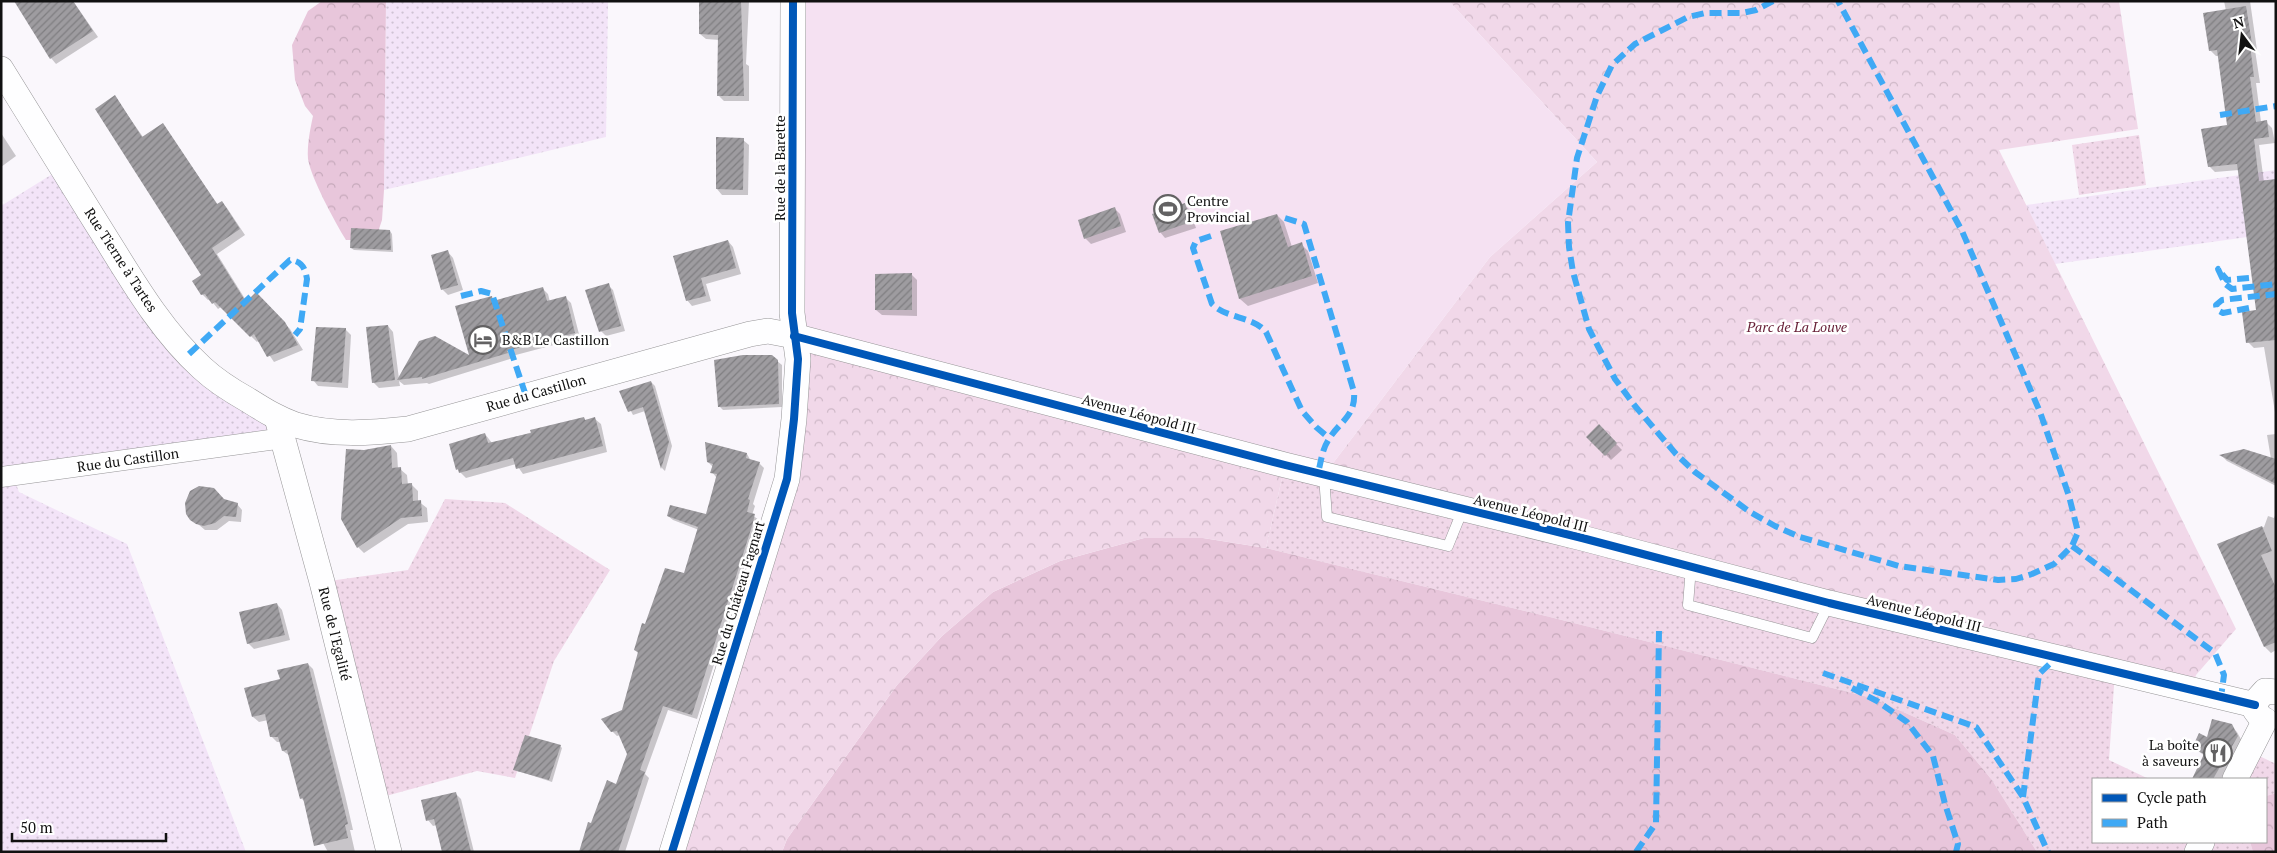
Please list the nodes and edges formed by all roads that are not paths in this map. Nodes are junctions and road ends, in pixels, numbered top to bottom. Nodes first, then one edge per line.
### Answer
1 (793, 1) edge
2 (1, 69) edge
3 (799, 337) junction
4 (281, 428) junction
5 (1324, 474) junction
6 (1, 477) edge
7 (1463, 509) junction
8 (1690, 567) junction
9 (1830, 603) junction
10 (2276, 692) edge
11 (2265, 715) edge
12 (2235, 778) edge
13 (389, 852) edge
14 (672, 852) edge

1 - 3 street, Rue de la Barette
2 - 4 street, Rue Tierne à Tartes
3 - 4 street, Rue du Castillon
3 - 5 street, Avenue Léopold III
3 - 14 street, Rue du Château Fagnart
4 - 6 street, Rue du Castillon
4 - 13 street, Rue de l'Egalité
5 - 7 street, Avenue Léopold III
5 - 7 lane
7 - 8 street, Avenue Léopold III
8 - 9 street, Avenue Léopold III
8 - 9 lane
9 - 11 street, Avenue Léopold III
10 - 11 street
11 - 12 street

